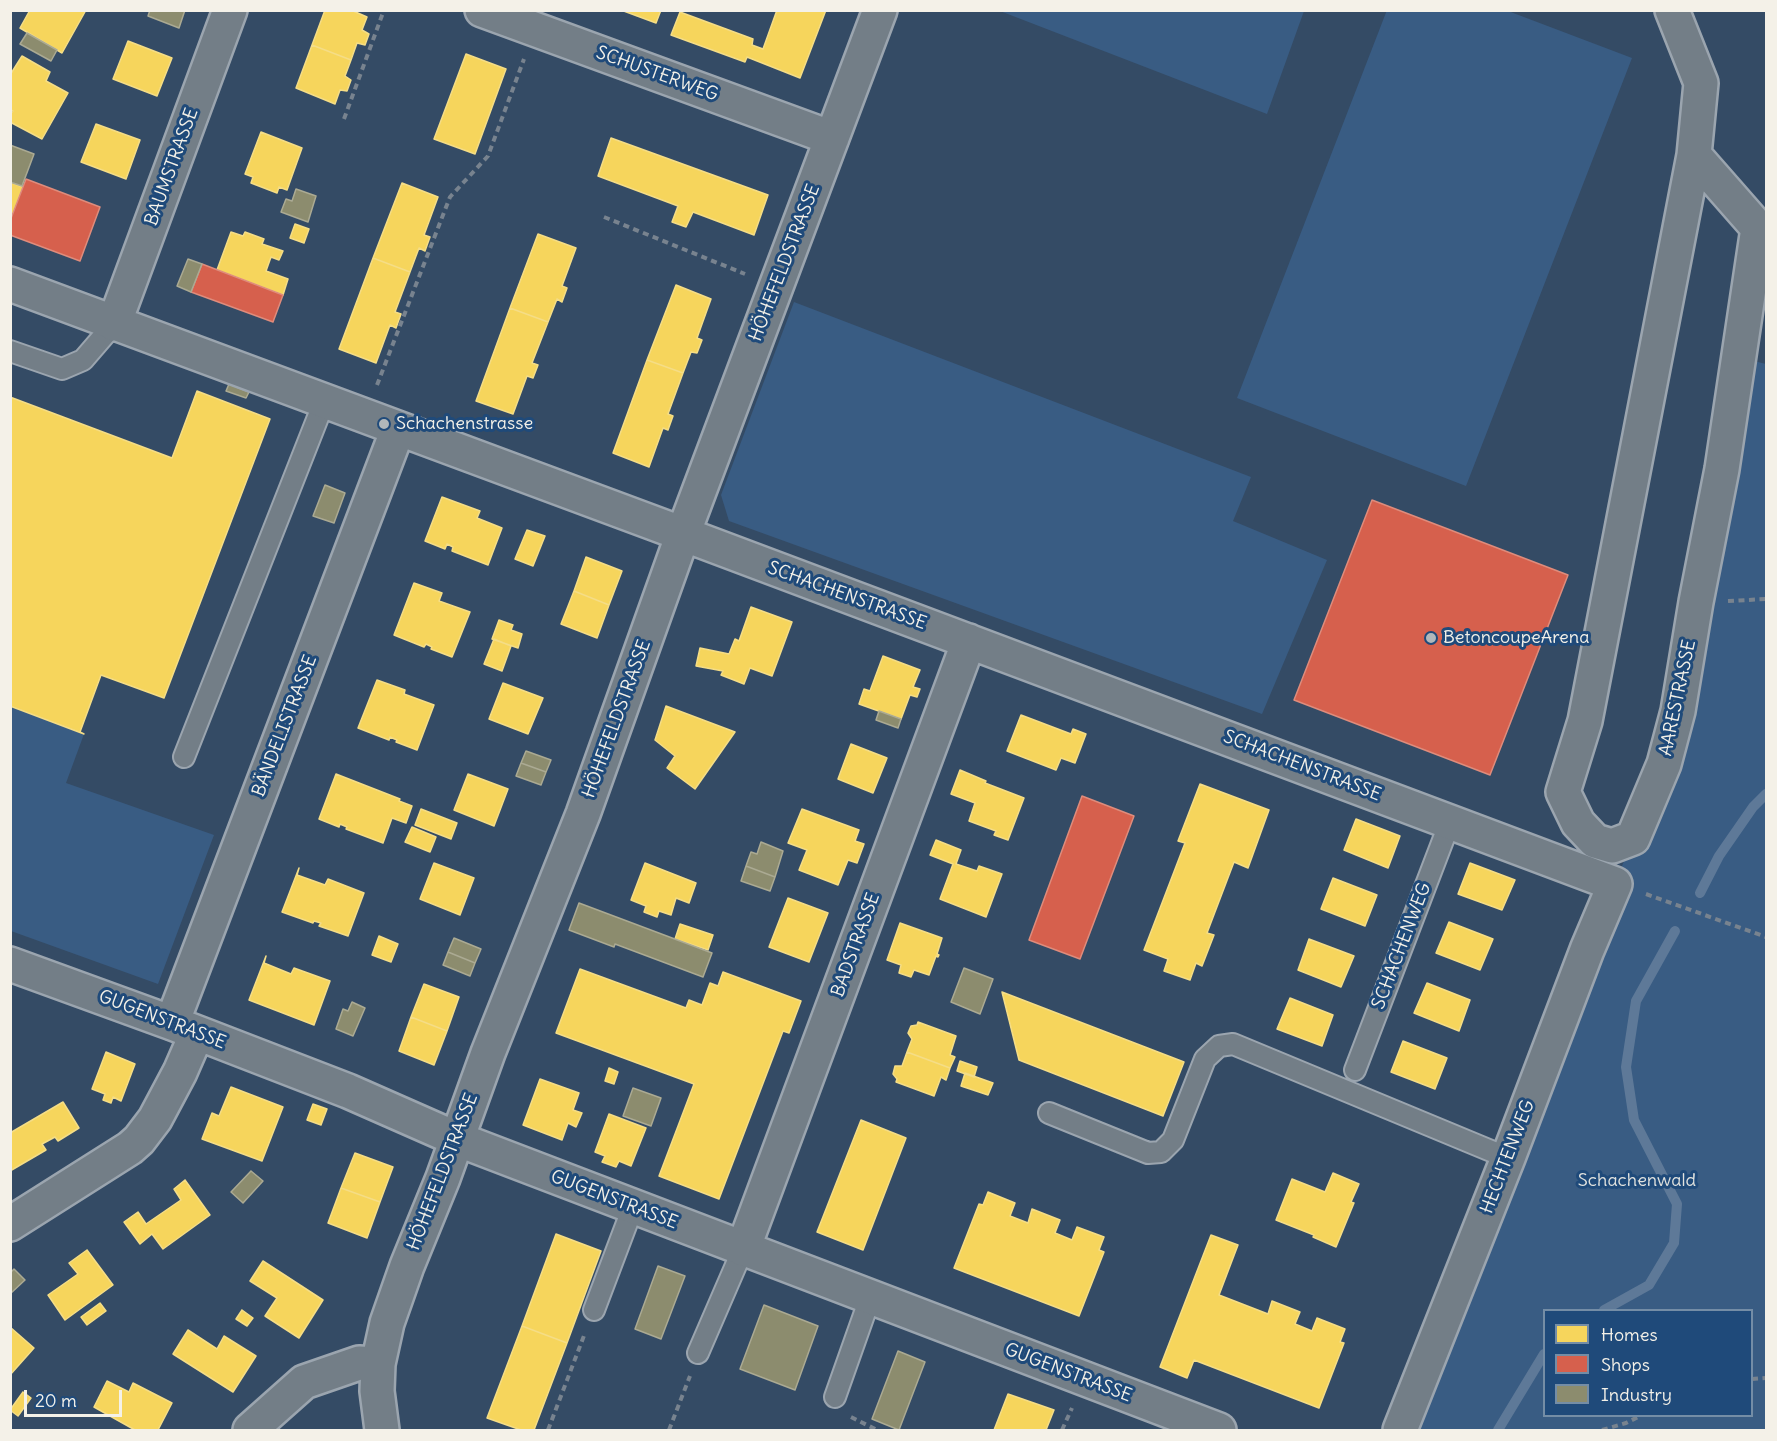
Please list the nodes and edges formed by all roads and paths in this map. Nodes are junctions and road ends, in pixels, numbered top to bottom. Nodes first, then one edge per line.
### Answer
1 (230, 10) edge
2 (384, 10) edge
3 (482, 10) edge
4 (880, 10) edge
5 (1672, 10) edge
6 (534, 30) junction
7 (344, 119) dead end
8 (832, 138) junction
9 (1694, 155) junction
10 (604, 217) dead end
11 (10, 284) edge
12 (777, 286) junction
13 (114, 324) junction
14 (10, 351) edge
15 (324, 402) junction
16 (364, 416) junction
17 (398, 429) junction
18 (683, 534) junction
19 (969, 641) junction
20 (184, 757) dead end
21 (1450, 822) junction
22 (1615, 884) junction
23 (1767, 937) edge
24 (10, 964) edge
25 (185, 1028) junction
26 (1355, 1070) dead end
27 (1049, 1113) dead end
28 (457, 1139) junction
29 (1508, 1158) junction
30 (633, 1207) junction
31 (10, 1224) edge
32 (743, 1249) junction
33 (870, 1298) junction
34 (594, 1310) joint
35 (698, 1353) joint
36 (378, 1364) junction
37 (834, 1398) dead end
38 (1638, 1417) edge
39 (250, 1431) edge
40 (382, 1431) edge
41 (548, 1431) edge
42 (669, 1431) edge
43 (1219, 1431) edge
44 (1401, 1431) edge
45 (1602, 1431) edge

1 - 13 street, BAUMSTRASSE
2 - 7 path
3 - 6 street, SCHUSTERWEG
4 - 8 street, HÖHEFELDSTRASSE
5 - 9 street, AARESTRASSE
6 - 8 street, SCHUSTERWEG
6 - 16 path
8 - 12 street, HÖHEFELDSTRASSE
9 - 9 street, AARESTRASSE
10 - 12 path
11 - 13 street, SCHACHENSTRASSE
12 - 18 street, HÖHEFELDSTRASSE
13 - 14 lane
13 - 15 street, SCHACHENSTRASSE
15 - 16 street, SCHACHENSTRASSE
15 - 20 lane
16 - 17 street, SCHACHENSTRASSE
17 - 18 street, SCHACHENSTRASSE
17 - 25 street, BÄNDELISTRASSE
18 - 19 street, SCHACHENSTRASSE
18 - 28 street, HÖHEFELDSTRASSE
19 - 21 street, SCHACHENSTRASSE
19 - 32 street, BADSTRASSE
21 - 22 street, SCHACHENSTRASSE
21 - 26 lane, SCHACHENWEG
22 - 23 path
22 - 29 street, HECHTENWEG
24 - 25 street, GUGENSTRASSE
25 - 28 street, GUGENSTRASSE
25 - 31 street, BÄNDELISTRASSE
27 - 29 lane
28 - 30 street, GUGENSTRASSE
28 - 36 street, HÖHEFELDSTRASSE
29 - 44 street, HECHTENWEG
30 - 32 street, GUGENSTRASSE
30 - 34 lane
32 - 33 street, GUGENSTRASSE
32 - 35 lane
33 - 37 lane
33 - 43 street, GUGENSTRASSE
34 - 41 path
35 - 42 path
36 - 39 street
36 - 40 street, HÖHEFELDSTRASSE
38 - 45 path

